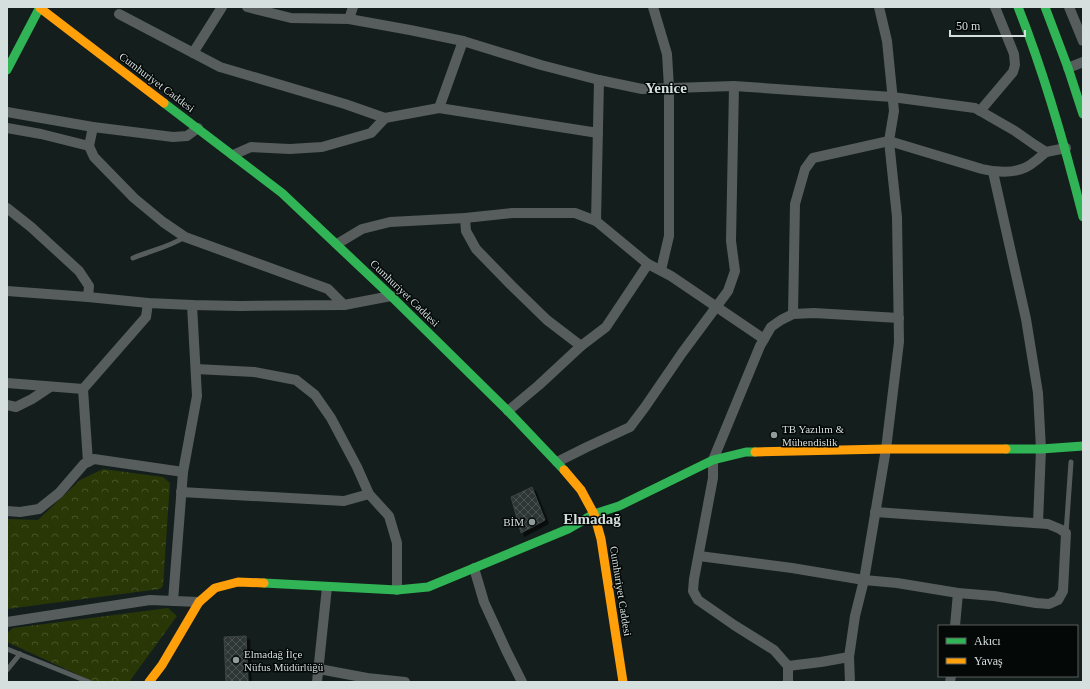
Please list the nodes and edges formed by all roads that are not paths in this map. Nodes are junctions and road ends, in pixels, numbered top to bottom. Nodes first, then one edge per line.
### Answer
1 (39, 7) edge
2 (222, 7) edge
3 (247, 7) edge
4 (353, 7) edge
5 (653, 7) edge
6 (879, 7) edge
7 (995, 7) edge
8 (1018, 7) edge
9 (1045, 7) edge
10 (1069, 7) edge
11 (119, 14) dead end
12 (349, 19) junction
13 (463, 41) junction
14 (1083, 41) edge
15 (193, 53) junction
16 (1083, 62) edge
17 (1068, 68) junction
18 (7, 70) edge
19 (599, 80) junction
20 (734, 86) junction
21 (669, 88) junction
22 (892, 97) junction
23 (439, 108) junction
24 (980, 111) junction
25 (7, 112) edge
26 (1083, 114) edge
27 (384, 118) junction
28 (93, 127) junction
29 (7, 128) edge
30 (198, 128) junction
31 (598, 133) junction
32 (889, 141) junction
33 (89, 146) junction
34 (1066, 148) junction
35 (1046, 152) junction
36 (233, 155) junction
37 (993, 172) junction
38 (7, 208) edge
39 (1083, 217) edge
40 (465, 218) junction
41 (596, 221) junction
42 (184, 237) junction
43 (337, 244) junction
44 (133, 258) dead end
45 (648, 264) junction
46 (661, 270) junction
47 (7, 291) edge
48 (391, 296) junction
49 (88, 297) junction
50 (148, 303) junction
51 (192, 305) junction
52 (344, 305) junction
53 (715, 306) junction
54 (793, 314) junction
55 (899, 318) junction
56 (764, 339) junction
57 (581, 346) junction
58 (196, 369) junction
59 (7, 383) edge
60 (50, 387) junction
61 (84, 389) junction
62 (7, 405) edge
63 (508, 411) junction
64 (1083, 446) edge
65 (886, 448) junction
66 (1041, 449) junction
67 (713, 460) junction
68 (88, 462) junction
69 (557, 462) junction
70 (1071, 462) dead end
71 (183, 472) junction
72 (181, 492) junction
73 (369, 494) junction
74 (7, 511) edge
75 (875, 512) junction
76 (594, 514) junction
77 (1038, 523) junction
78 (1066, 533) junction
79 (699, 556) junction
80 (474, 568) junction
81 (864, 580) junction
82 (327, 587) junction
83 (397, 590) junction
84 (958, 593) junction
85 (173, 601) junction
86 (199, 602) junction
87 (7, 622) edge
88 (955, 625) edge
89 (7, 649) edge
90 (20, 654) junction
91 (849, 657) junction
92 (788, 666) junction
93 (319, 669) junction
94 (7, 670) edge
95 (89, 682) edge
96 (149, 682) edge
97 (317, 682) edge
98 (405, 682) edge
99 (522, 682) edge
100 (623, 682) edge
101 (788, 682) edge
102 (850, 682) edge

1 - 18 main road
1 - 30 main road, Cumhuriyet Caddesi
2 - 15 street
3 - 12 street
4 - 12 street
5 - 21 street
6 - 22 street
7 - 24 street
8 - 34 main road
9 - 17 main road
10 - 14 street
11 - 15 street
12 - 13 street
13 - 19 street
13 - 23 street
15 - 27 street
16 - 17 street
17 - 26 main road
19 - 21 street
19 - 31 street
20 - 21 street
20 - 22 street
20 - 53 street
21 - 46 street
22 - 24 street
22 - 32 street
23 - 27 street
23 - 31 street
24 - 35 street
25 - 28 street
27 - 36 street
28 - 30 street
28 - 33 street
29 - 33 street
30 - 36 main road, Cumhuriyet Caddesi
31 - 41 street
32 - 37 street
32 - 54 street
32 - 55 street
33 - 42 street
34 - 35 street
34 - 39 main road
35 - 37 street
36 - 43 main road, Cumhuriyet Caddesi
37 - 66 street
38 - 49 street
40 - 41 street
40 - 43 street
40 - 57 street
41 - 45 street
42 - 44 lane
42 - 52 street
43 - 48 main road, Cumhuriyet Caddesi
45 - 46 street
45 - 57 street
46 - 53 street
47 - 49 street
48 - 52 street
48 - 63 main road, Cumhuriyet Caddesi
49 - 50 street
50 - 51 street
50 - 61 street
51 - 52 street
51 - 58 street
53 - 56 street
53 - 69 street
54 - 55 street
54 - 56 street
55 - 65 street
56 - 67 street
57 - 63 street
58 - 71 street
58 - 73 street
59 - 60 street
60 - 61 street
60 - 62 street
61 - 68 street
63 - 69 main road, Cumhuriyet Caddesi
64 - 66 main road
65 - 66 main road
65 - 67 main road
65 - 75 street
66 - 77 street
67 - 76 main road
67 - 79 street
68 - 71 street
68 - 74 street
69 - 76 main road, Cumhuriyet Caddesi
70 - 78 lane
71 - 72 street
72 - 73 street
72 - 85 street
73 - 83 street
75 - 77 street
75 - 81 street
76 - 80 main road
76 - 100 main road, Cumhuriyet Caddesi
77 - 78 street
78 - 84 street
79 - 81 street
79 - 92 street
80 - 83 main road
80 - 99 street
81 - 84 street
81 - 91 street
82 - 83 main road
82 - 86 main road
82 - 93 street
84 - 88 street
85 - 86 street
85 - 87 street
86 - 96 main road
89 - 90 lane
90 - 94 lane
90 - 95 lane
91 - 92 street
91 - 102 street
92 - 101 street
93 - 97 street
93 - 98 street

